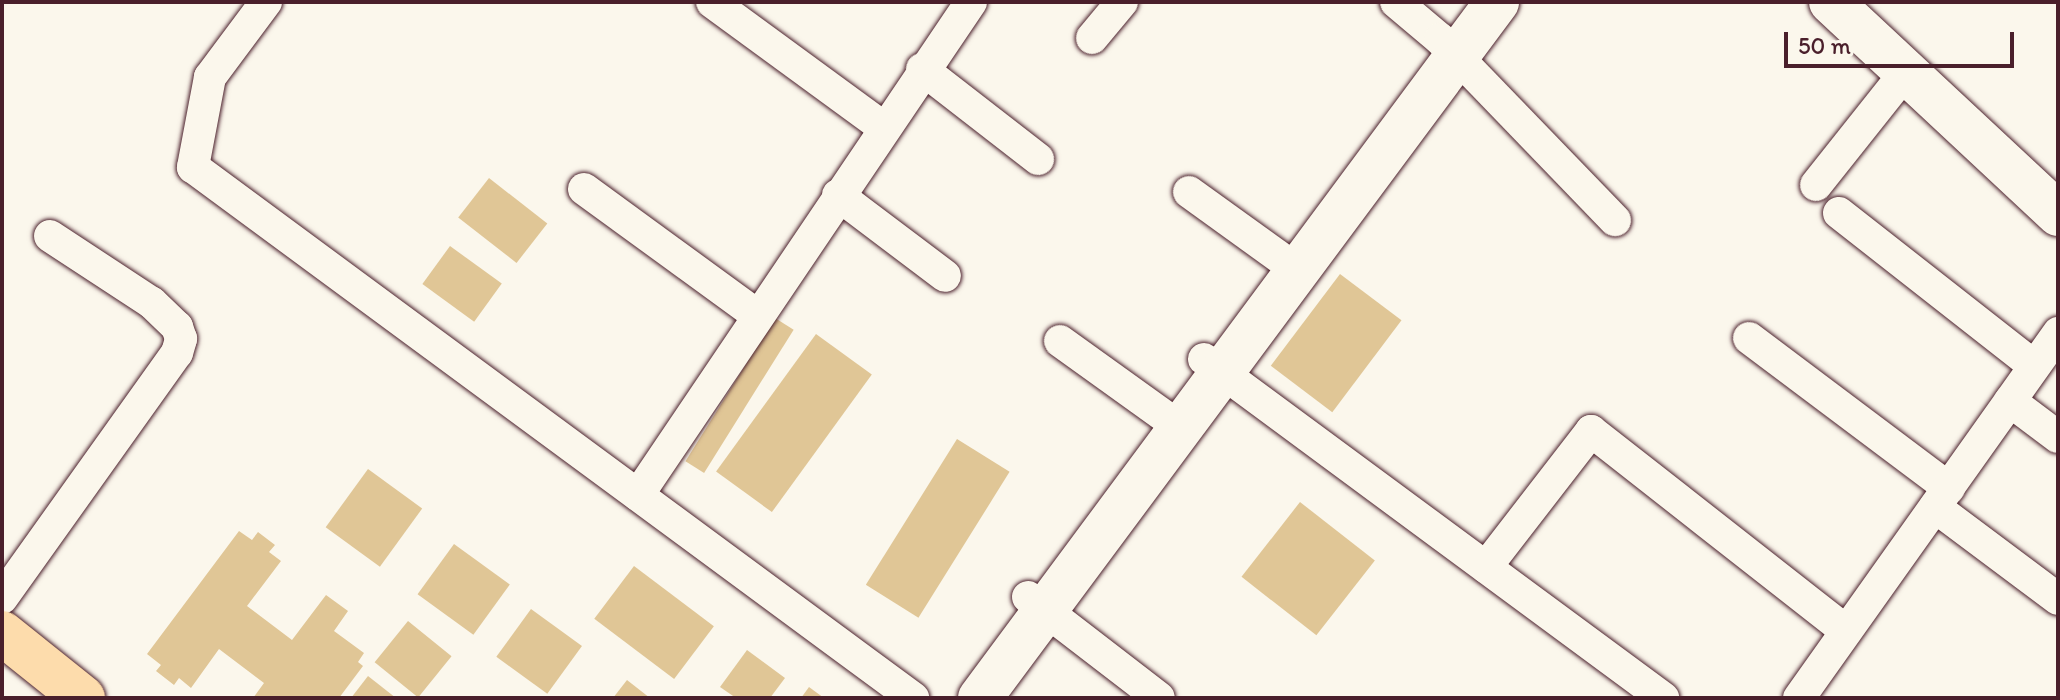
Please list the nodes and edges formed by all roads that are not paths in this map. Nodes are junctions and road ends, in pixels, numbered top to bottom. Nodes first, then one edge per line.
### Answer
1 (266, 2) edge
2 (712, 2) edge
3 (971, 2) edge
4 (1122, 2) edge
5 (1396, 2) edge
6 (1469, 2) edge
7 (1497, 2) edge
8 (1831, 2) edge
9 (1858, 2) edge
10 (1092, 38) dead end
11 (1448, 48) junction
12 (922, 69) junction
13 (1906, 72) junction
14 (883, 127) junction
15 (1038, 159) dead end
16 (1816, 185) dead end
17 (2058, 188) edge
18 (584, 189) dead end
19 (1189, 192) dead end
20 (838, 195) junction
21 (1839, 213) dead end
22 (2058, 214) edge
23 (1615, 220) dead end
24 (50, 236) dead end
25 (1279, 257) junction
26 (945, 276) dead end
27 (758, 316) junction
28 (2058, 333) edge
29 (1749, 338) dead end
30 (1060, 341) dead end
31 (1213, 366) junction
32 (2034, 366) junction
33 (2010, 401) junction
34 (1163, 415) junction
35 (2058, 437) edge
36 (638, 495) junction
37 (1942, 498) junction
38 (1486, 567) junction
39 (2, 598) edge
40 (2058, 599) edge
41 (1036, 604) junction
42 (1846, 631) junction
43 (2, 633) edge
44 (83, 698) edge
45 (913, 698) edge
46 (952, 698) edge
47 (980, 698) edge
48 (1159, 698) edge
49 (1663, 698) edge
50 (1799, 698) edge

1 - 36 street
2 - 14 street
3 - 12 street
4 - 10 street
5 - 11 street
6 - 11 street
7 - 11 street
8 - 13 street
9 - 17 street
11 - 23 street
11 - 25 street
11 - 31 street
12 - 14 street
12 - 15 street
13 - 16 street
13 - 22 street
14 - 20 street
18 - 27 street
19 - 25 street
20 - 26 street
20 - 27 street
21 - 32 street
24 - 39 street
25 - 31 street
27 - 36 street
28 - 32 street
29 - 37 street
30 - 34 street
31 - 34 street
31 - 38 street
31 - 41 street
32 - 33 street
33 - 35 street
33 - 37 street
34 - 41 street
36 - 45 street
37 - 40 street
37 - 42 street
38 - 42 street
38 - 49 street
41 - 46 street
41 - 47 street
41 - 48 street
42 - 50 street
43 - 44 main road

